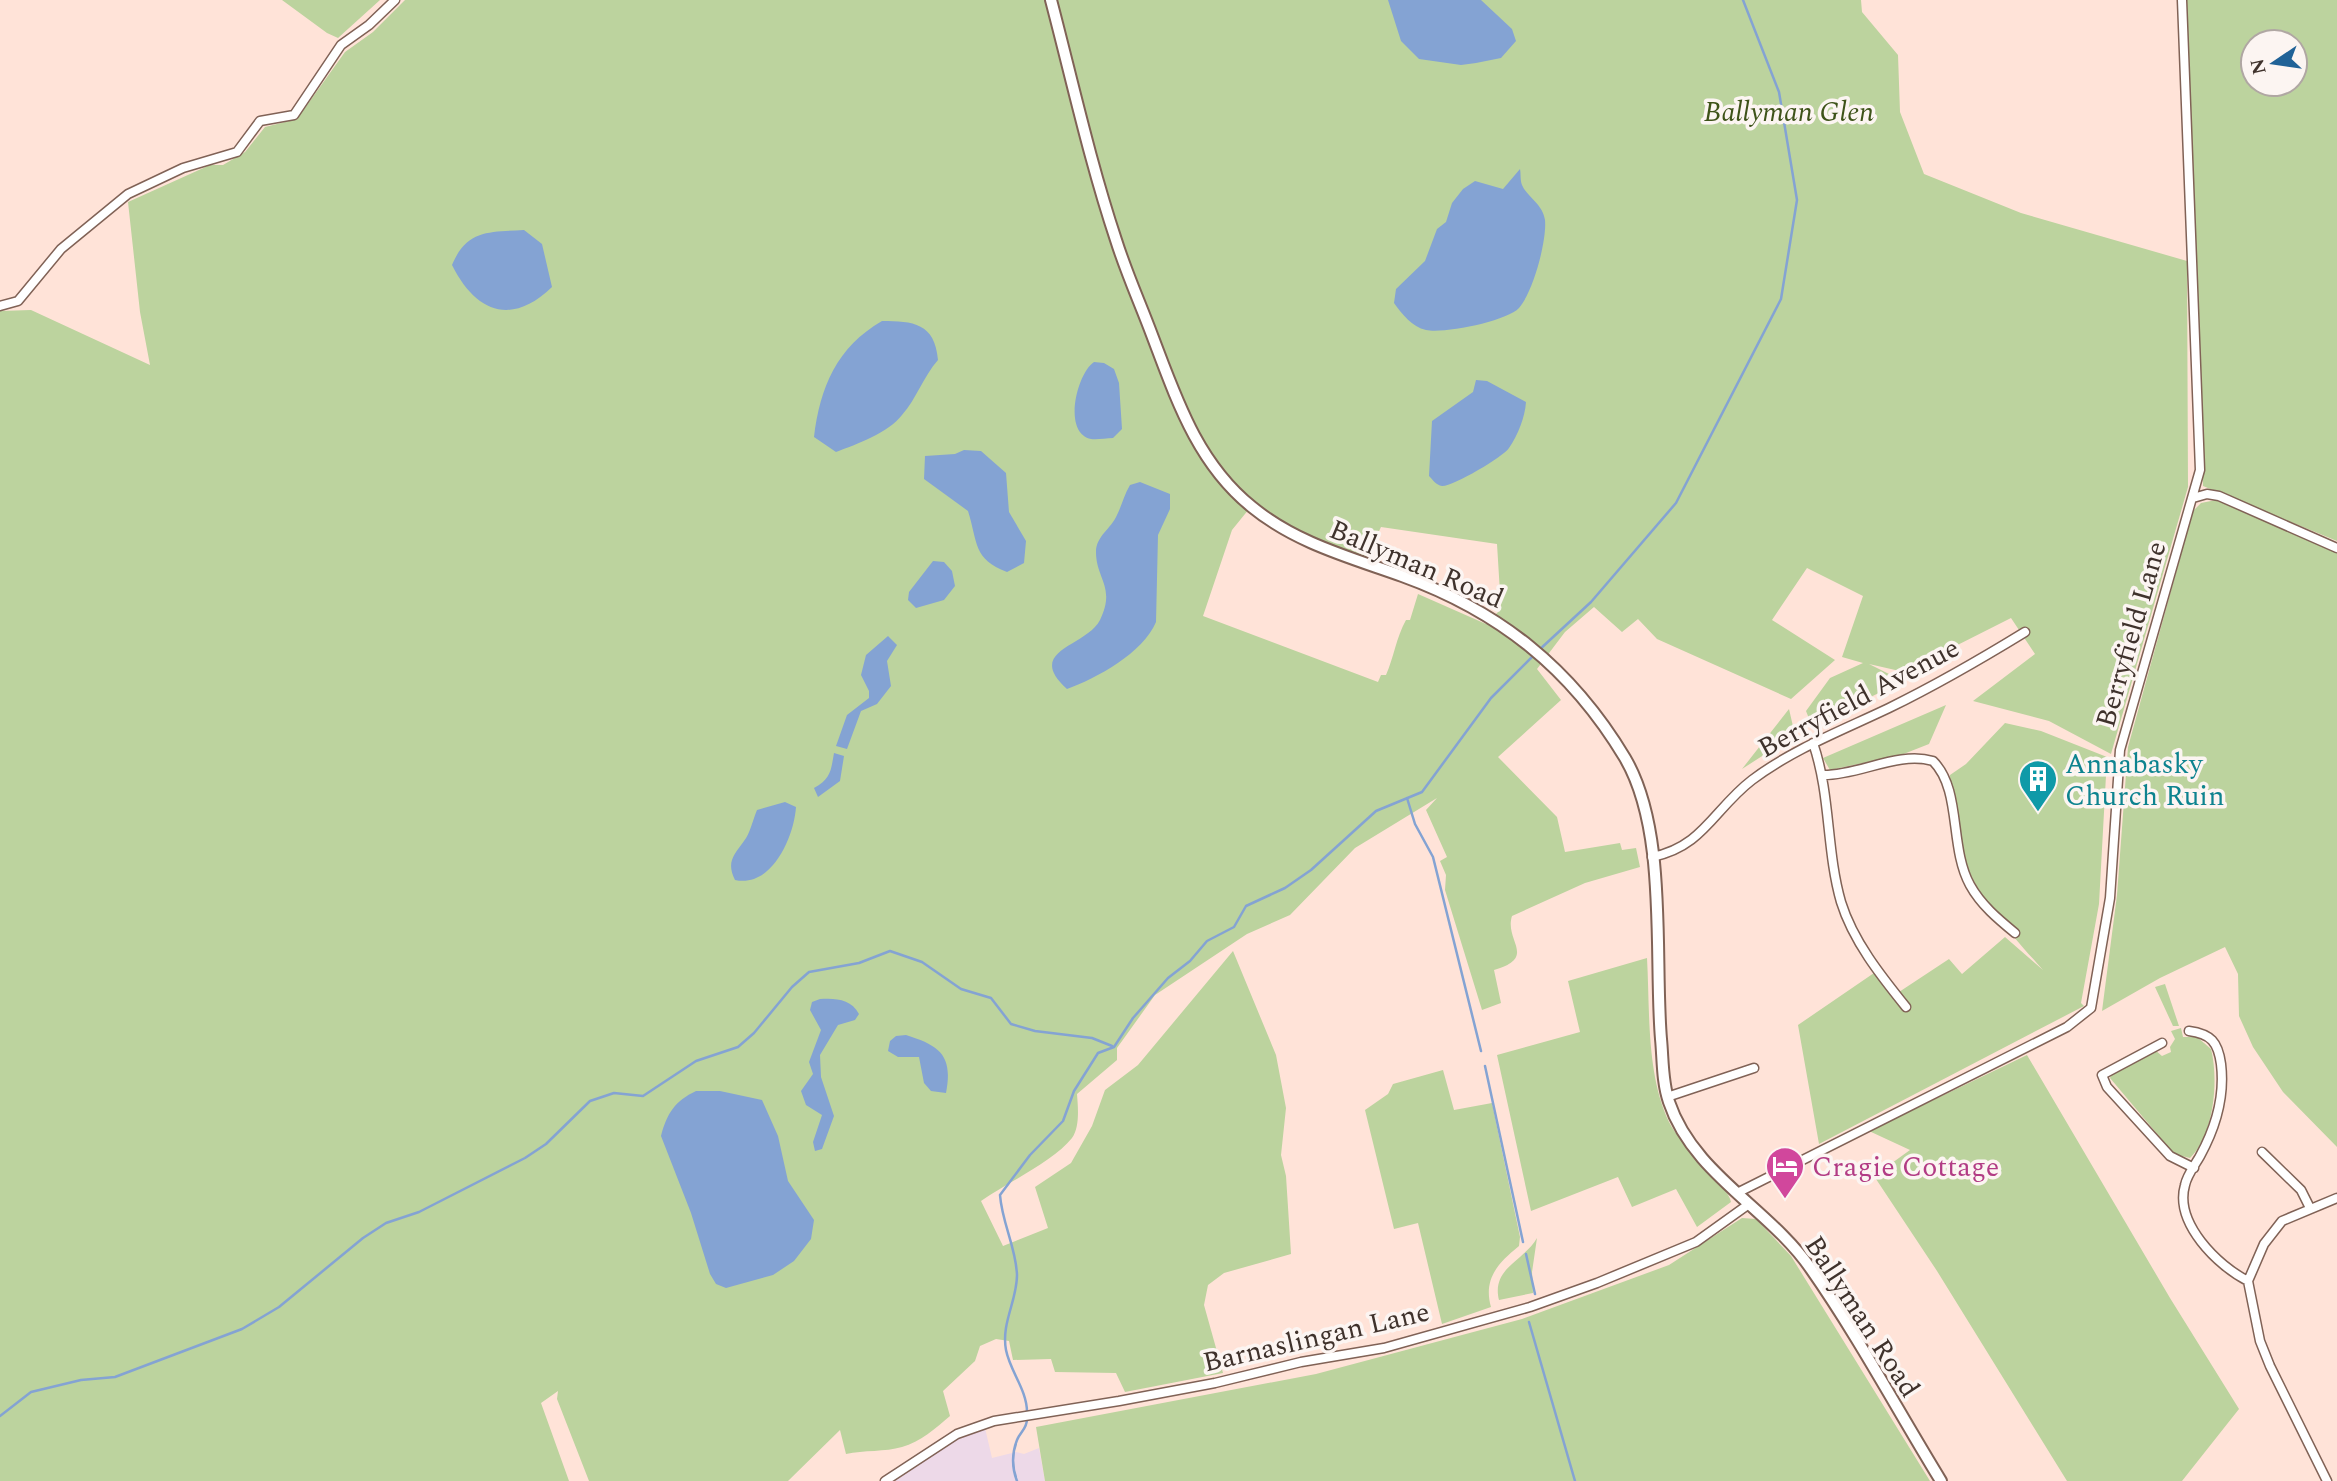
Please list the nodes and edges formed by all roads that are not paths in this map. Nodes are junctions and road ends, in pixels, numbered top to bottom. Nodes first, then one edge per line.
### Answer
1 (395, 0) edge
2 (1051, 0) edge
3 (2182, 0) edge
4 (0, 306) edge
5 (2193, 498) junction
6 (2337, 548) edge
7 (2025, 632) dead end
8 (1813, 743) junction
9 (1824, 775) junction
10 (1651, 857) junction
11 (2015, 933) dead end
12 (1906, 1007) dead end
13 (2189, 1031) dead end
14 (2162, 1043) dead end
15 (1754, 1068) dead end
16 (1667, 1097) junction
17 (2262, 1152) dead end
18 (2194, 1168) junction
19 (1737, 1194) junction
20 (2337, 1198) edge
21 (1749, 1204) junction
22 (2310, 1208) junction
23 (2248, 1281) junction
24 (886, 1481) edge
25 (1941, 1481) edge
26 (2327, 1481) edge

1 - 4 street
2 - 10 street, Ballyman Road
3 - 5 street, Berryfield Lane
5 - 6 street
5 - 19 street, Berryfield Lane
7 - 8 street, Berryfield Avenue
8 - 9 street
8 - 10 street, Berryfield Avenue
9 - 11 street
9 - 12 street
10 - 16 street, Ballyman Road
13 - 18 street
14 - 18 street
15 - 16 street
16 - 19 street, Ballyman Road
17 - 22 street
18 - 23 street
19 - 21 street, Ballyman Road
20 - 22 street
21 - 24 street, Barnaslingan Lane
21 - 25 street, Ballyman Road
22 - 23 street
23 - 26 street

